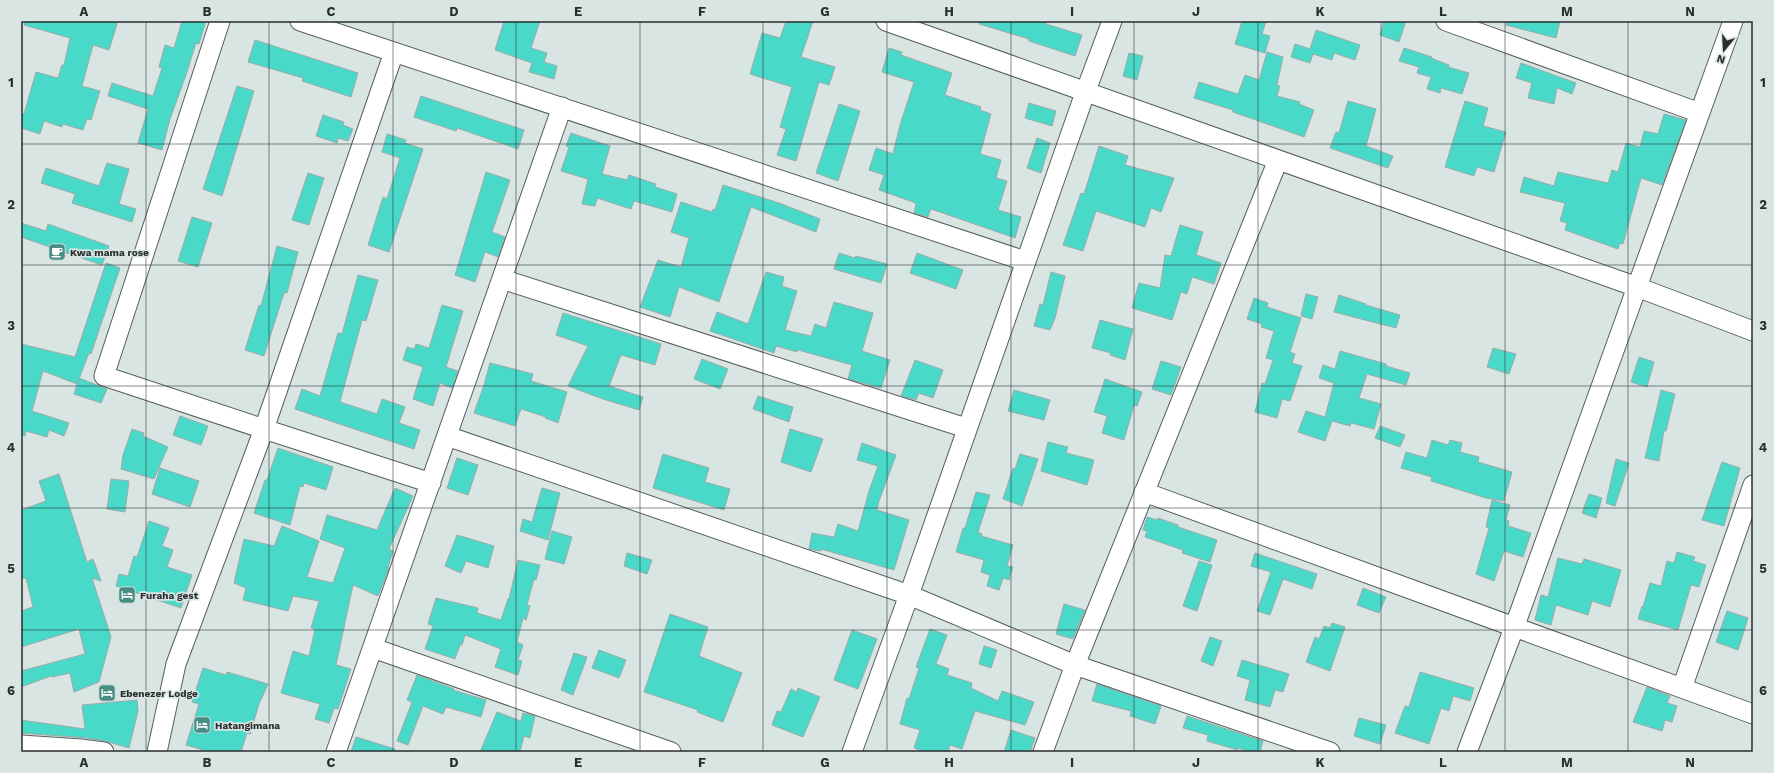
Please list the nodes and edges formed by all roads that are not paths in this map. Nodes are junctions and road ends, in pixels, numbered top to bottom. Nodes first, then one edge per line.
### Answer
1 (220, 21) edge
2 (300, 21) edge
3 (886, 21) edge
4 (1112, 21) edge
5 (1446, 21) edge
6 (1733, 21) edge
7 (394, 52) junction
8 (1085, 92) junction
9 (562, 107) junction
10 (1700, 113) junction
11 (1278, 160) junction
12 (1025, 261) junction
13 (502, 279) junction
14 (1637, 287) junction
15 (1753, 331) edge
16 (966, 428) junction
17 (264, 430) junction
18 (447, 436) junction
19 (431, 483) junction
20 (1753, 485) edge
21 (1144, 492) junction
22 (908, 595) junction
23 (1514, 628) junction
24 (373, 648) junction
25 (1075, 665) junction
26 (1682, 688) junction
27 (1753, 714) edge
28 (21, 745) edge
29 (104, 752) edge
30 (157, 752) edge
31 (336, 752) edge
32 (671, 752) edge
33 (852, 752) edge
34 (1044, 752) edge
35 (1330, 752) edge
36 (1467, 752) edge

1 - 17 street
2 - 7 street
3 - 8 street
4 - 8 street
5 - 10 street
6 - 10 street
7 - 9 street
7 - 17 street
8 - 11 street
8 - 12 street
9 - 12 street
9 - 13 street
10 - 14 street
11 - 14 street
11 - 21 street
12 - 16 street
13 - 16 street
13 - 18 street
14 - 15 street
14 - 23 street
16 - 22 street
17 - 19 street
17 - 30 street
18 - 19 street
18 - 22 street
19 - 24 street
20 - 26 street
21 - 23 street
21 - 25 street
22 - 25 street
22 - 33 street
23 - 26 street
23 - 36 street
24 - 31 street
24 - 32 street
25 - 34 street
25 - 35 street
26 - 27 street
28 - 29 street

